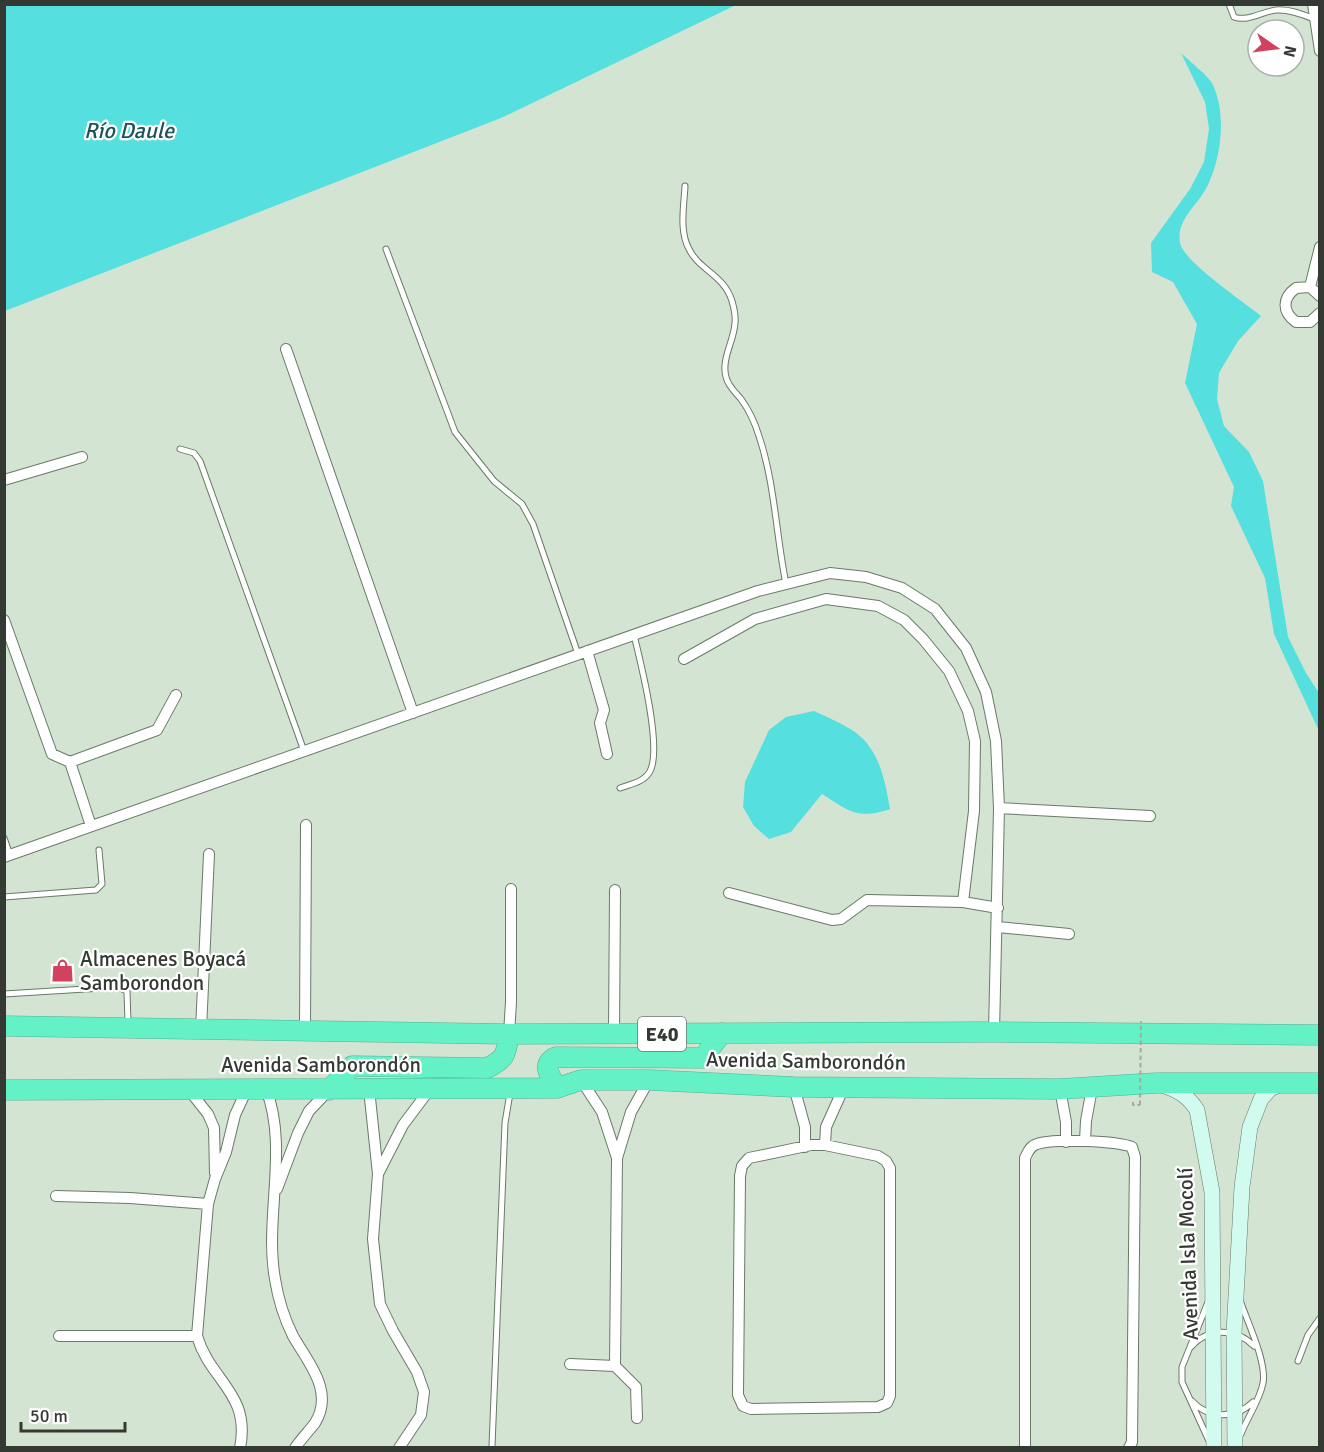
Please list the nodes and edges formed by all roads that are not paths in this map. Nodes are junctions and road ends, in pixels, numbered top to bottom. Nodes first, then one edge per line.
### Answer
1 (1229, 4) edge
2 (1313, 4) edge
3 (1314, 19) junction
4 (1320, 51) edge
5 (685, 186) dead end
6 (1320, 247) edge
7 (386, 249) dead end
8 (1310, 287) junction
9 (1320, 296) edge
10 (1318, 317) edge
11 (286, 349) dead end
12 (180, 449) dead end
13 (82, 457) dead end
14 (4, 480) edge
15 (786, 584) junction
16 (4, 620) edge
17 (634, 635) junction
18 (583, 653) junction
19 (684, 659) dead end
20 (176, 695) dead end
21 (413, 713) junction
22 (304, 751) junction
23 (607, 754) dead end
24 (70, 762) junction
25 (620, 788) dead end
26 (999, 808) junction
27 (1150, 816) dead end
28 (306, 825) dead end
29 (91, 826) junction
30 (4, 837) edge
31 (99, 850) dead end
32 (208, 854) dead end
33 (7, 856) edge
34 (511, 889) dead end
35 (615, 890) dead end
36 (729, 893) dead end
37 (4, 897) edge
38 (963, 902) junction
39 (998, 908) junction
40 (998, 927) junction
41 (1069, 934) dead end
42 (4, 994) edge
43 (4, 1026) edge
44 (129, 1028) junction
45 (201, 1030) junction
46 (305, 1031) junction
47 (994, 1032) junction
48 (722, 1033) junction
49 (509, 1034) junction
50 (614, 1034) junction
51 (1320, 1035) edge
52 (581, 1080) junction
53 (649, 1080) junction
54 (1156, 1083) junction
55 (1283, 1083) junction
56 (1320, 1083) edge
57 (794, 1087) junction
58 (844, 1087) junction
59 (510, 1088) junction
60 (557, 1088) junction
61 (1092, 1088) junction
62 (189, 1089) junction
63 (256, 1089) junction
64 (369, 1089) junction
65 (430, 1089) junction
66 (1060, 1089) junction
67 (6, 1090) edge
68 (329, 1090) junction
69 (1066, 1142) junction
70 (1085, 1142) junction
71 (825, 1145) junction
72 (805, 1147) junction
73 (617, 1158) junction
74 (378, 1174) junction
75 (215, 1179) junction
76 (56, 1196) dead end
77 (274, 1198) junction
78 (208, 1204) junction
79 (1212, 1290) junction
80 (1237, 1293) junction
81 (1320, 1318) edge
82 (1234, 1333) junction
83 (1213, 1334) junction
84 (59, 1336) dead end
85 (197, 1336) junction
86 (1256, 1348) junction
87 (1186, 1353) junction
88 (1298, 1361) dead end
89 (570, 1364) dead end
90 (615, 1366) junction
91 (1187, 1395) junction
92 (1257, 1397) junction
93 (1234, 1413) junction
94 (1213, 1414) junction
95 (637, 1418) dead end
96 (492, 1446) dead end
97 (240, 1448) edge
98 (295, 1448) edge
99 (399, 1448) edge
100 (1025, 1448) edge
101 (1130, 1448) edge
102 (1213, 1448) edge
103 (1235, 1448) edge

1 - 3 lane
2 - 3 street
3 - 4 street
5 - 15 lane
6 - 8 street
7 - 18 lane
8 - 9 street
8 - 10 street
11 - 21 street
12 - 22 lane
13 - 14 street
15 - 17 street
15 - 26 street
16 - 24 street
17 - 18 street
17 - 25 lane
18 - 21 street
18 - 23 street
19 - 38 street
20 - 24 street
21 - 22 street
22 - 29 street
24 - 29 street
26 - 27 street
26 - 39 street
28 - 46 street
29 - 33 street
30 - 33 lane
31 - 37 lane
32 - 45 street
34 - 49 street
35 - 50 street
36 - 38 street
38 - 39 street
39 - 40 street
40 - 41 street
40 - 47 street
42 - 44 lane
43 - 44 highway, Avenida Samborondón / E40
44 - 45 highway, Avenida Samborondón / E40
45 - 46 highway, Avenida Samborondón / E40
46 - 49 highway, Avenida Samborondón / E40
47 - 48 highway, Avenida Samborondón / E40
47 - 51 highway, Avenida Samborondón / E40
48 - 50 highway, Avenida Samborondón / E40
48 - 60 highway
49 - 50 highway, Avenida Samborondón / E40
49 - 68 highway
52 - 53 highway, Avenida Samborondón / E40
52 - 60 highway, Avenida Samborondón / E40
52 - 73 street
53 - 57 highway, Avenida Samborondón / E40
53 - 73 street
54 - 55 highway, Avenida Samborondón / E40
54 - 61 highway, Avenida Samborondón / E40
54 - 79 street, Avenida Isla Mocolí
55 - 56 highway, Avenida Samborondón / E40
55 - 80 street, Avenida Isla Mocolí
57 - 58 highway, Avenida Samborondón / E40
57 - 72 street
58 - 66 highway, Avenida Samborondón / E40
58 - 71 street
59 - 60 highway, Avenida Samborondón / E40
59 - 65 highway, Avenida Samborondón / E40
59 - 96 lane
61 - 66 highway, Avenida Samborondón / E40
61 - 70 street
62 - 63 highway, Avenida Samborondón / E40
62 - 67 highway, Avenida Samborondón / E40
62 - 75 street
63 - 68 highway, Avenida Samborondón / E40
63 - 75 street
63 - 77 street
64 - 65 highway, Avenida Samborondón / E40
64 - 68 highway, Avenida Samborondón / E40
64 - 74 street
65 - 74 street
66 - 69 street
68 - 77 street
69 - 70 street
69 - 100 street
70 - 101 street
71 - 72 street
71 - 72 street
73 - 90 street
74 - 99 street
75 - 78 street
76 - 78 street
77 - 98 street
78 - 85 street
79 - 83 street, Avenida Isla Mocolí
79 - 87 lane
80 - 82 street, Avenida Isla Mocolí
80 - 86 lane
81 - 88 lane
82 - 83 lane
82 - 86 lane
82 - 93 street, Avenida Isla Mocolí
83 - 87 lane
83 - 94 street, Avenida Isla Mocolí
84 - 85 street
85 - 97 street
86 - 92 lane
87 - 91 lane
89 - 90 street
90 - 95 street
91 - 94 lane
91 - 102 lane
92 - 93 lane
92 - 103 lane
93 - 94 lane
93 - 103 street, Avenida Isla Mocolí
94 - 102 street, Avenida Isla Mocolí

